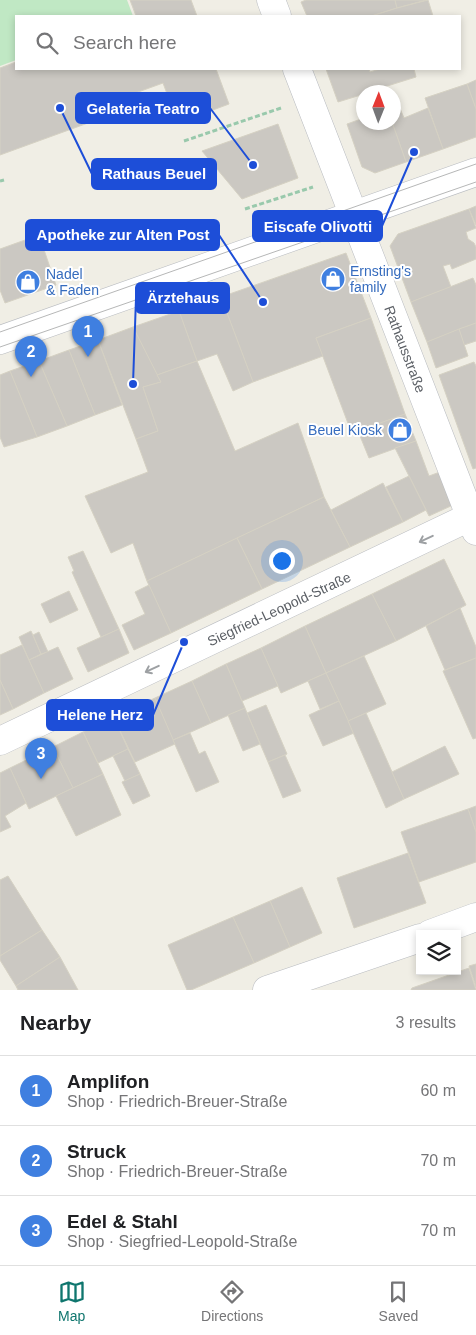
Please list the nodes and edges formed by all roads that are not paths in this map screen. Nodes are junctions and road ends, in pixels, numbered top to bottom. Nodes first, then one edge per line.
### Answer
1 (271, 0) edge
2 (277, 15) edge
3 (298, 70) edge
4 (476, 172) edge
5 (354, 215) junction
6 (0, 340) edge
7 (474, 521) edge
8 (0, 741) edge
9 (476, 917) edge
10 (441, 930) edge
11 (416, 939) edge
12 (268, 990) edge

1 - 2 street
3 - 5 street, Rathausstraße
4 - 5 street
5 - 6 street
5 - 7 street, Rathausstraße
7 -> 8 street, Siegfried-Leopold-Straße
9 - 10 street
11 - 12 street

